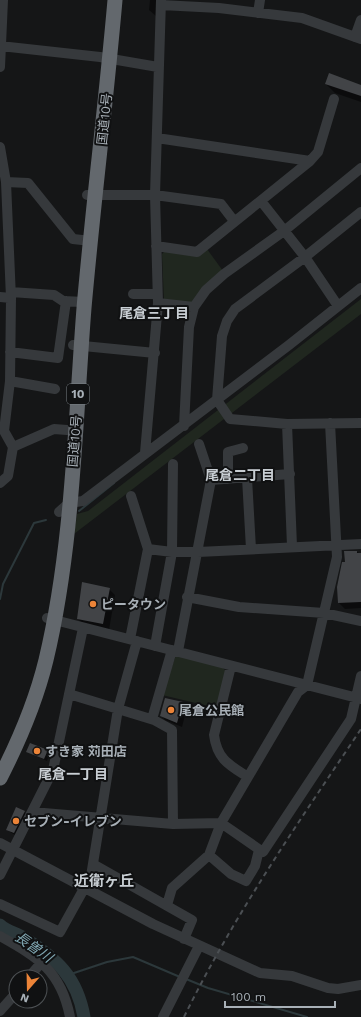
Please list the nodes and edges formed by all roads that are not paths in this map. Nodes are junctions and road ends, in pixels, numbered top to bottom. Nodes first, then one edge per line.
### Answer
1 (4, 0) edge
2 (105, 0) edge
3 (115, 0) edge
4 (260, 0) edge
5 (161, 3) edge
6 (212, 4) edge
7 (258, 13) junction
8 (361, 20) edge
9 (358, 38) edge
10 (1, 46) edge
11 (105, 58) junction
12 (0, 67) edge
13 (158, 67) junction
14 (334, 99) dead end
15 (157, 138) junction
16 (0, 147) edge
17 (310, 161) junction
18 (361, 168) edge
19 (6, 182) junction
20 (155, 195) junction
21 (91, 196) junction
22 (261, 201) junction
23 (361, 212) edge
24 (234, 221) junction
25 (284, 231) junction
26 (87, 241) junction
27 (156, 246) junction
28 (304, 257) junction
29 (361, 288) edge
30 (133, 294) dead end
31 (11, 295) junction
32 (0, 297) edge
33 (158, 299) junction
34 (76, 302) junction
35 (338, 306) junction
36 (194, 307) junction
37 (77, 345) junction
38 (7, 348) edge
39 (155, 352) junction
40 (7, 379) edge
41 (55, 389) dead end
42 (217, 400) junction
43 (3, 411) edge
44 (361, 423) edge
45 (287, 424) junction
46 (330, 424) junction
47 (184, 426) junction
48 (67, 430) junction
49 (199, 444) dead end
50 (13, 447) junction
51 (243, 448) dead end
52 (145, 453) junction
53 (174, 464) dead end
54 (290, 474) junction
55 (247, 478) junction
56 (228, 479) junction
57 (211, 480) junction
58 (0, 482) edge
59 (132, 496) dead end
60 (64, 507) junction
61 (361, 544) edge
62 (336, 545) junction
63 (292, 546) junction
64 (148, 549) junction
65 (251, 549) junction
66 (172, 552) junction
67 (198, 552) junction
68 (187, 597) junction
69 (324, 613) junction
70 (50, 619) junction
71 (361, 621) edge
72 (83, 628) junction
73 (133, 640) junction
74 (155, 646) junction
75 (175, 650) junction
76 (231, 666) junction
77 (361, 676) edge
78 (307, 685) junction
79 (69, 694) junction
80 (359, 698) edge
81 (118, 709) junction
82 (152, 719) junction
83 (0, 759) edge
84 (248, 777) junction
85 (0, 778) edge
86 (32, 812) junction
87 (100, 818) junction
88 (222, 823) junction
89 (173, 824) junction
90 (0, 843) edge
91 (13, 848) junction
92 (259, 850) junction
93 (209, 855) junction
94 (93, 864) junction
95 (0, 875) edge
96 (84, 888) junction
97 (0, 904) edge
98 (167, 905) junction
99 (0, 936) edge
100 (184, 939) junction
101 (199, 946) junction
102 (42, 963) junction
103 (36, 969) edge
104 (361, 986) edge
105 (8, 1002) edge
106 (0, 1011) edge
107 (70, 1017) edge
108 (164, 1017) edge

1 - 10 street
2 - 11 highway, 国道10号 / 10
3 - 11 highway, 国道10号 / 10
4 - 7 street
5 - 6 street
5 - 13 street
6 - 7 street
7 - 9 street
8 - 9 street
10 - 11 street
10 - 12 street
11 - 13 street
11 - 21 highway, 国道10号 / 10
13 - 15 street
14 - 17 street
15 - 17 street
15 - 20 street
16 - 19 street
17 - 22 street
18 - 25 street
19 - 26 street
19 - 31 street
20 - 21 street
20 - 24 street
20 - 27 street
21 - 26 highway, 国道10号 / 10
22 - 24 street
22 - 25 street
23 - 28 street
24 - 27 street
25 - 28 street
25 - 36 street
26 - 34 highway, 国道10号 / 10
27 - 33 street
28 - 35 street
28 - 42 street
29 - 35 street
30 - 33 street
31 - 32 street
31 - 34 street
31 - 38 street
33 - 36 street
33 - 39 street
34 - 37 highway, 国道10号 / 10
34 - 38 street
35 - 42 street
36 - 47 street
37 - 39 street
37 - 48 highway, 国道10号 / 10
37 - 60 highway, 国道10号 / 10
38 - 40 street
39 - 52 street
40 - 41 street
40 - 43 street
42 - 45 street
42 - 47 street
43 - 50 street
44 - 46 street
45 - 46 street
45 - 54 street
46 - 62 street
47 - 52 street
48 - 50 street
48 - 60 highway, 国道10号 / 10
49 - 57 street
50 - 58 street
51 - 56 street
52 - 60 street
53 - 66 street
54 - 55 street
54 - 63 street
55 - 56 street
55 - 65 street
56 - 57 street
57 - 67 street
59 - 64 street
60 - 70 highway, 国道10号 / 10
61 - 62 street
62 - 63 street
62 - 69 street
63 - 65 street
64 - 66 street
64 - 73 street
65 - 67 street
66 - 67 street
66 - 74 street
67 - 68 street
68 - 69 street
68 - 75 street
69 - 71 street
69 - 78 street
70 - 72 street
70 - 83 highway, 国道10号 / 10
70 - 85 highway, 国道10号 / 10
72 - 73 street
72 - 79 street
73 - 74 street
73 - 81 street
74 - 75 street
75 - 76 street
75 - 82 street
76 - 78 street
76 - 84 street
77 - 80 street
78 - 80 street
78 - 84 street
79 - 81 street
79 - 86 street
80 - 92 street
81 - 82 street
81 - 87 street
82 - 89 street
84 - 88 street
86 - 87 street
86 - 91 street
87 - 89 street
87 - 94 street
88 - 89 street
88 - 92 street
88 - 93 street
90 - 91 street
91 - 95 street
91 - 96 street
92 - 93 street
93 - 98 street
94 - 96 street
94 - 98 street
96 - 97 street
96 - 100 street
98 - 100 street
99 - 102 street
100 - 101 street
101 - 104 street
101 - 108 street
102 - 103 street
102 - 107 street
105 - 106 street

